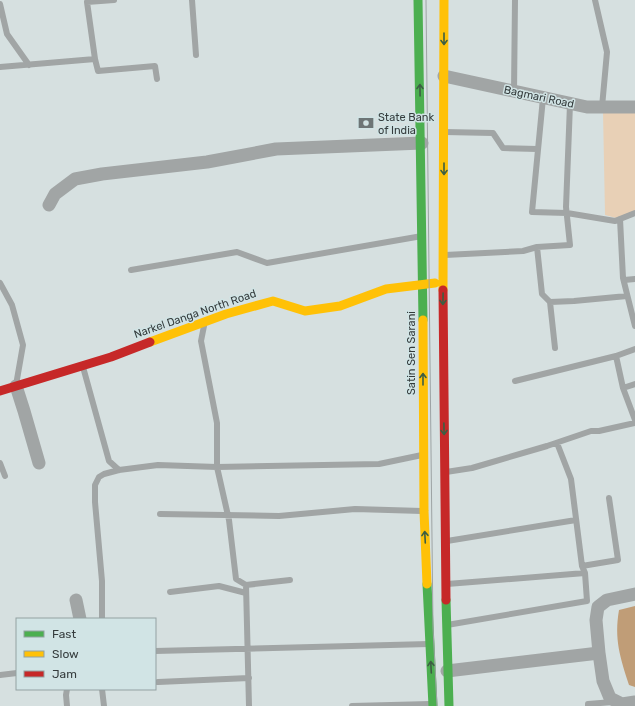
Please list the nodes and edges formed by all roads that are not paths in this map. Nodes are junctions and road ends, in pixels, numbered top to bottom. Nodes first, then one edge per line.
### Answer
1 (114, 0) edge
2 (192, 0) edge
3 (418, 0) edge
4 (444, 0) edge
5 (515, 0) edge
6 (595, 0) edge
7 (0, 4) edge
8 (196, 55) dead end
9 (95, 59) junction
10 (29, 65) junction
11 (0, 67) edge
12 (444, 76) junction
13 (157, 79) dead end
14 (514, 92) junction
15 (543, 98) junction
16 (570, 104) junction
17 (602, 107) junction
18 (635, 107) edge
19 (444, 132) junction
20 (422, 143) junction
21 (537, 149) junction
22 (49, 205) dead end
23 (567, 213) junction
24 (635, 213) edge
25 (620, 219) junction
26 (422, 236) junction
27 (538, 247) junction
28 (444, 255) junction
29 (131, 270) dead end
30 (635, 279) edge
31 (624, 280) junction
32 (444, 282) junction
33 (0, 283) edge
34 (423, 284) junction
35 (627, 296) junction
36 (550, 302) junction
37 (204, 322) junction
38 (635, 326) edge
39 (555, 348) dead end
40 (635, 349) edge
41 (616, 356) junction
42 (83, 365) junction
43 (515, 381) dead end
44 (635, 384) edge
45 (16, 386) junction
46 (624, 388) junction
47 (0, 391) edge
48 (635, 422) edge
49 (557, 443) junction
50 (423, 455) junction
51 (0, 462) edge
52 (39, 463) dead end
53 (217, 467) junction
54 (119, 470) junction
55 (445, 472) junction
56 (5, 476) dead end
57 (609, 498) dead end
58 (424, 511) junction
59 (160, 514) dead end
60 (228, 515) junction
61 (576, 520) junction
62 (446, 541) junction
63 (582, 566) junction
64 (585, 573) junction
65 (290, 580) dead end
66 (446, 584) junction
67 (246, 585) junction
68 (170, 592) dead end
69 (246, 593) junction
70 (635, 594) edge
71 (76, 600) dead end
72 (80, 618) edge
73 (102, 618) edge
74 (446, 625) junction
75 (430, 644) junction
76 (248, 649) junction
77 (156, 652) edge
78 (599, 653) junction
79 (447, 671) junction
80 (16, 674) edge
81 (0, 675) edge
82 (249, 678) junction
83 (158, 682) dead end
84 (67, 690) edge
85 (102, 690) edge
86 (617, 701) junction
87 (635, 702) edge
88 (433, 705) edge
89 (67, 706) edge
90 (104, 706) edge
91 (249, 706) edge
92 (352, 706) edge
93 (449, 706) edge
94 (588, 706) edge

1 - 9 lane
2 - 8 lane
20 -> 3 main road, Satin Sen Sarani
4 -> 12 main road
5 - 14 lane
6 - 17 lane
7 - 10 lane
9 - 10 lane
9 - 13 lane
10 - 11 lane
12 - 14 street, Bagmari Road
12 - 19 main road
14 - 15 street, Bagmari Road
15 - 16 street, Bagmari Road
15 - 21 lane
16 - 17 street, Bagmari Road
16 - 23 lane
17 - 18 street, Bagmari Road
19 - 21 lane
19 -> 28 main road
20 - 22 street
20 - 26 main road, Satin Sen Sarani
21 - 23 lane
23 - 25 lane
23 - 27 lane
24 - 25 lane
25 - 31 lane
26 - 29 lane
26 - 34 main road, Satin Sen Sarani
27 - 28 lane
27 - 36 lane
28 - 32 main road
30 - 31 lane
31 - 35 lane
32 - 34 main road, Narkel Danga North Road
32 -> 55 main road
33 - 45 lane
34 - 37 main road, Narkel Danga North Road
50 -> 34 main road, Satin Sen Sarani
35 - 36 lane
35 - 38 lane
36 - 39 lane
37 - 42 main road, Narkel Danga North Road
37 - 53 lane
40 - 41 lane
41 - 43 lane
41 - 46 lane
42 - 45 main road, Narkel Danga North Road
42 - 54 lane
44 - 46 lane
45 - 47 main road, Narkel Danga North Road
45 - 52 street
46 - 48 lane
48 - 49 lane
49 - 55 lane
49 - 61 lane
50 - 53 lane
50 - 58 main road, Satin Sen Sarani
51 - 56 lane
53 - 54 lane
53 - 60 lane
54 - 73 lane
55 - 62 main road
57 - 63 lane
58 - 60 lane
75 -> 58 main road, Satin Sen Sarani
59 - 60 lane
60 - 67 lane
61 - 62 lane
61 - 63 lane
62 - 66 main road
63 - 64 lane
64 - 66 lane
64 - 74 lane
65 - 67 lane
66 - 74 main road
67 - 69 lane
68 - 69 lane
69 - 76 lane
70 - 78 street
71 - 72 street
74 - 79 main road
75 - 76 lane
88 -> 75 main road, Satin Sen Sarani
76 - 77 lane
76 - 82 lane
78 - 79 street
78 - 86 street
79 - 93 main road
80 - 81 lane
82 - 83 lane
82 - 91 lane
84 - 89 lane
85 - 90 lane
86 - 87 street
86 - 94 lane
88 - 92 lane

